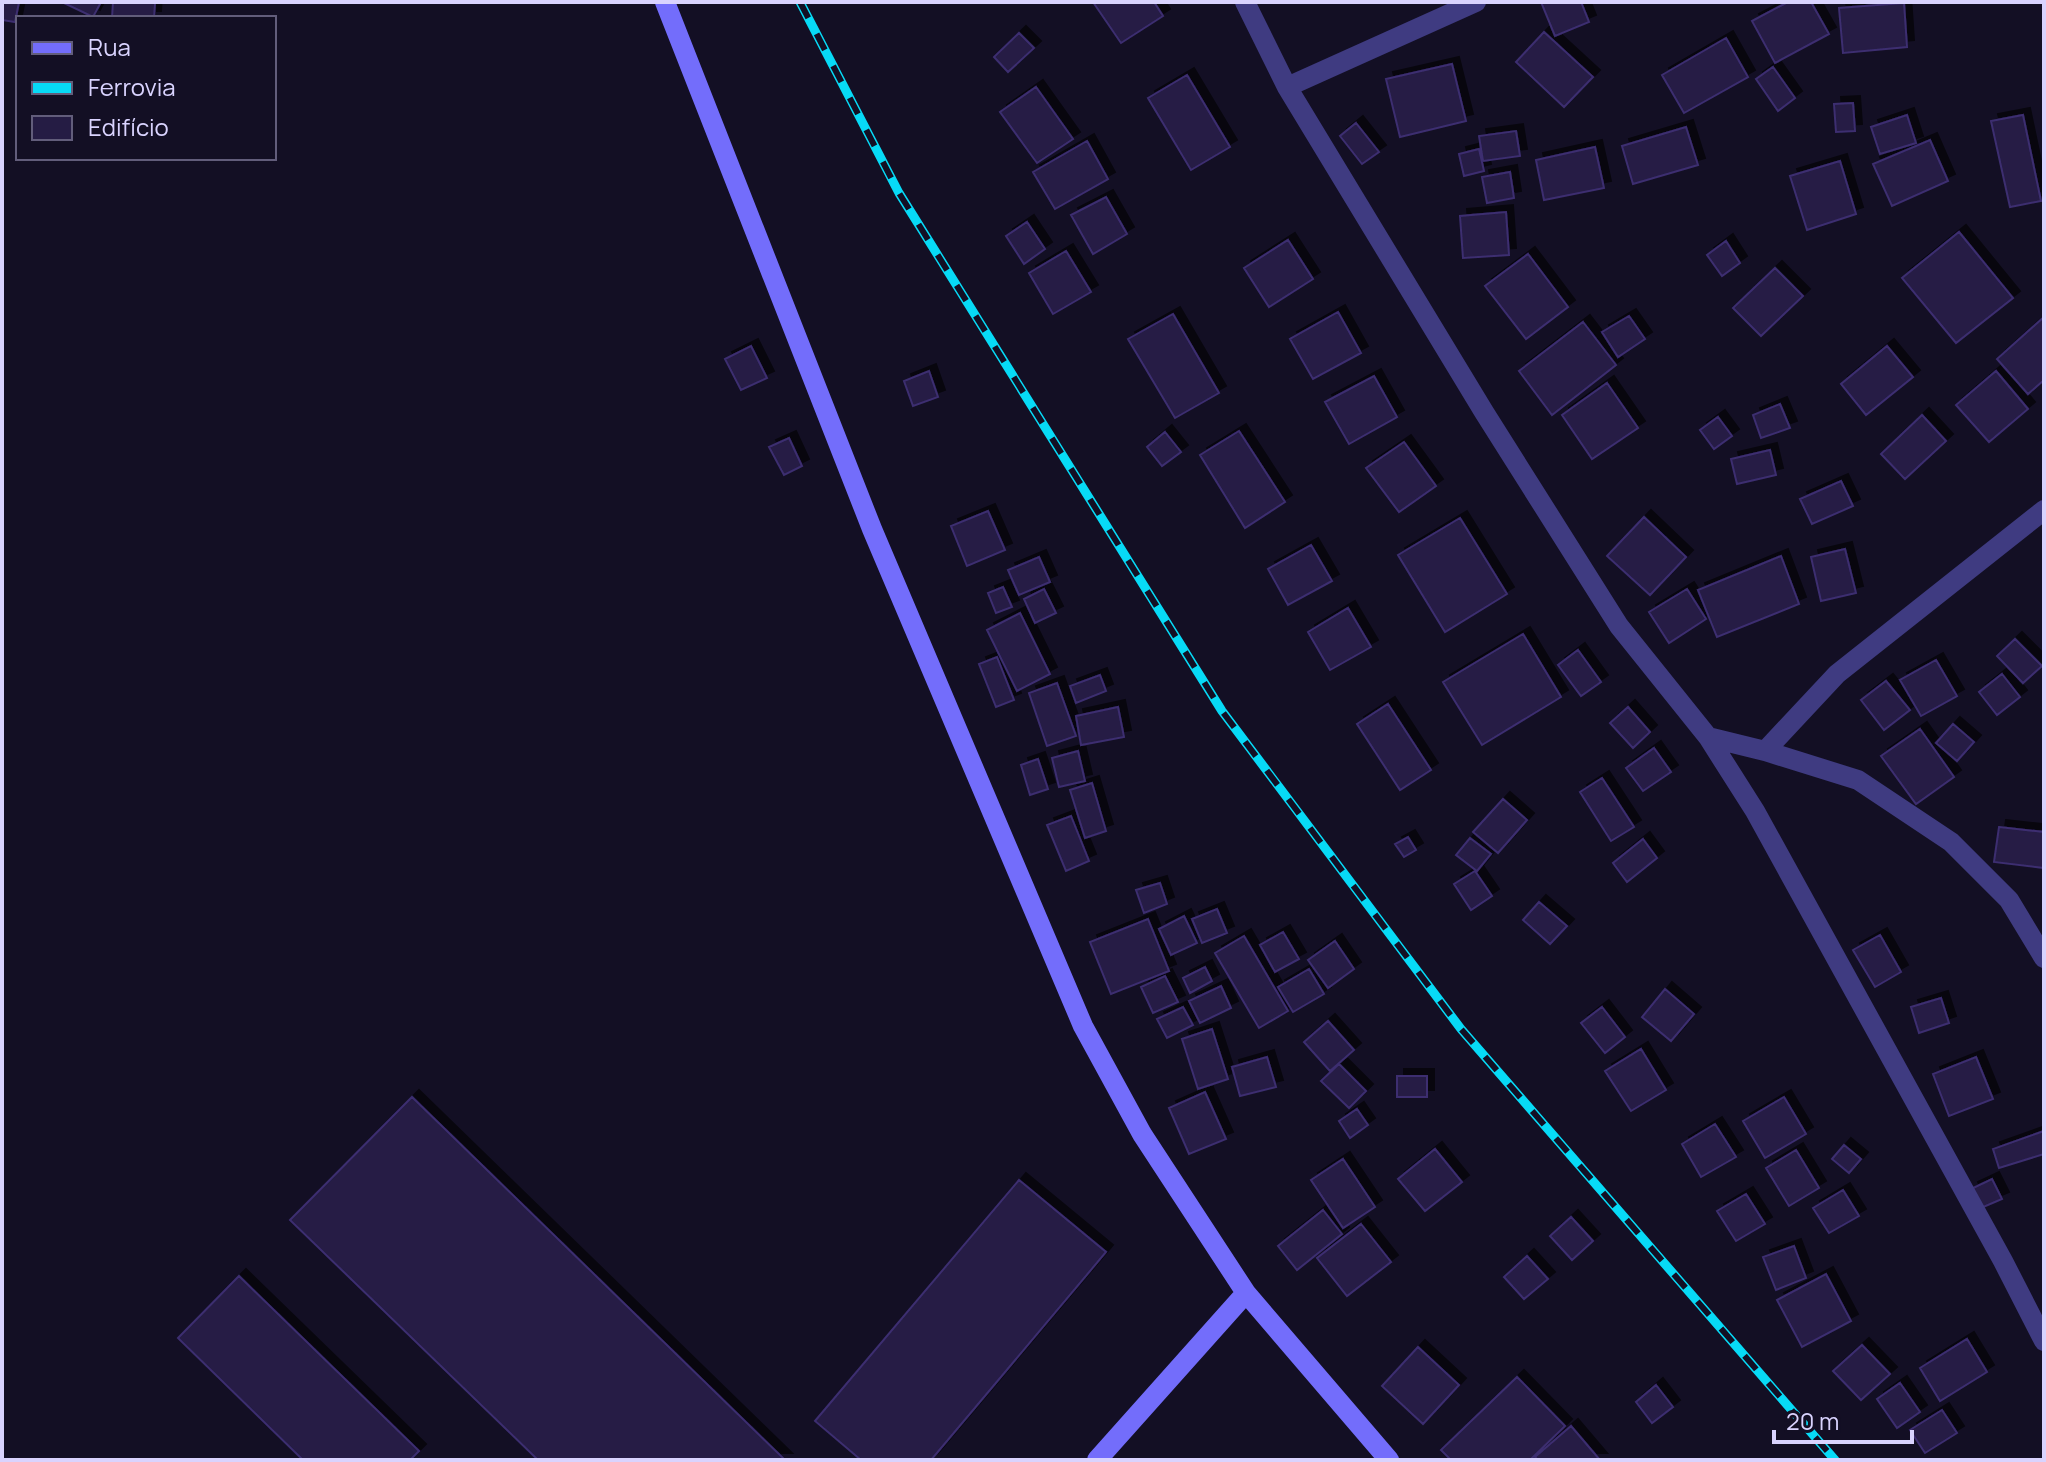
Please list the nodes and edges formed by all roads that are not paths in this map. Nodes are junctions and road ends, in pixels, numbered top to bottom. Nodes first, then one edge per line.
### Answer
1 (665, 2) edge
2 (1245, 2) edge
3 (1476, 2) edge
4 (1287, 87) junction
5 (2044, 510) edge
6 (1708, 737) junction
7 (1765, 751) junction
8 (2044, 958) edge
9 (1246, 1293) junction
10 (2044, 1341) edge
11 (1097, 1460) edge
12 (1389, 1460) edge

1 - 9 street
2 - 4 street
3 - 4 street
4 - 6 street
5 - 7 street
6 - 7 street
6 - 10 street
7 - 8 street
9 - 11 street
9 - 12 street

